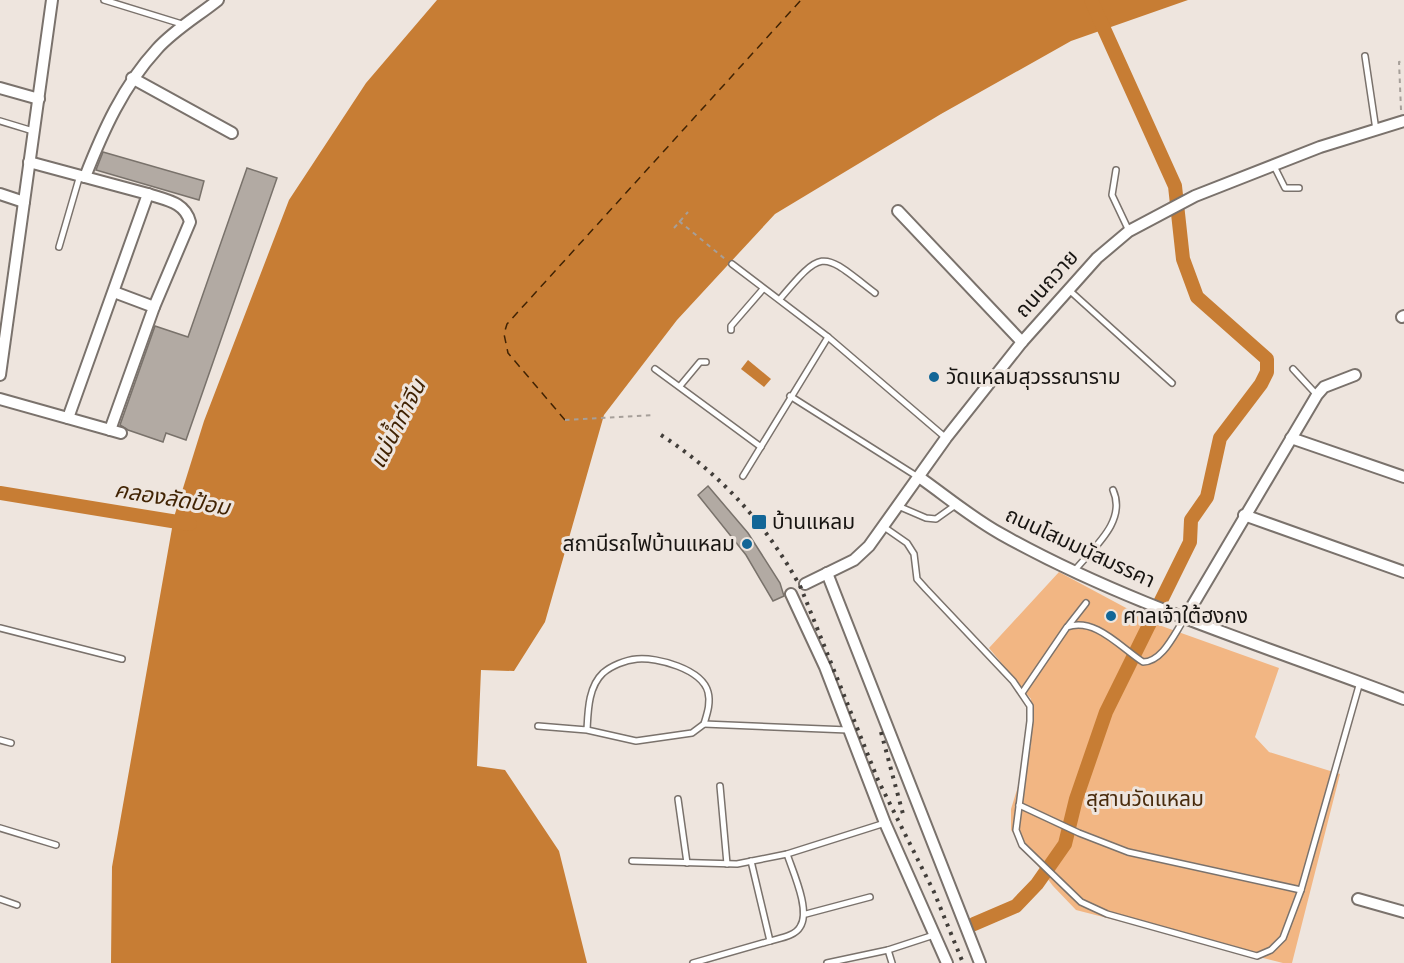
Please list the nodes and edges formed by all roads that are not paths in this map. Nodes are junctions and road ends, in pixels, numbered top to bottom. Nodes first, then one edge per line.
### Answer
1 (52, 0) edge
2 (104, 0) edge
3 (218, 0) edge
4 (186, 25) junction
5 (1365, 56) dead end
6 (132, 78) junction
7 (0, 88) edge
8 (39, 99) junction
9 (0, 121) edge
10 (1403, 121) edge
11 (1376, 130) junction
12 (35, 132) junction
13 (232, 133) dead end
14 (29, 162) junction
15 (1274, 165) junction
16 (1116, 170) dead end
17 (83, 176) junction
18 (1299, 189) dead end
19 (0, 194) edge
20 (148, 194) junction
21 (24, 202) junction
22 (898, 211) dead end
23 (1129, 231) junction
24 (59, 248) dead end
25 (732, 264) road end
26 (1068, 288) junction
27 (763, 289) junction
28 (114, 292) junction
29 (875, 293) dead end
30 (780, 299) junction
31 (154, 307) junction
32 (4, 310) edge
33 (731, 330) dead end
34 (828, 337) junction
35 (1022, 342) junction
36 (706, 362) dead end
37 (655, 369) dead end
38 (1293, 369) dead end
39 (0, 375) edge
40 (1355, 375) dead end
41 (1172, 383) dead end
42 (680, 386) junction
43 (1317, 395) junction
44 (790, 396) junction
45 (0, 399) edge
46 (69, 418) junction
47 (946, 438) junction
48 (1291, 438) junction
49 (761, 447) junction
50 (743, 476) dead end
51 (919, 477) junction
52 (1404, 477) edge
53 (1113, 489) dead end
54 (957, 504) junction
55 (898, 506) junction
56 (1244, 515) junction
57 (884, 527) junction
58 (1075, 570) junction
59 (1404, 572) edge
60 (827, 573) junction
61 (805, 584) dead end
62 (792, 594) dead end
63 (1086, 603) dead end
64 (1185, 618) junction
65 (1067, 627) junction
66 (0, 628) edge
67 (122, 659) dead end
68 (1360, 682) junction
69 (1022, 693) junction
70 (1404, 699) edge
71 (704, 724) junction
72 (538, 726) dead end
73 (587, 730) junction
74 (848, 730) junction
75 (0, 740) edge
76 (11, 743) dead end
77 (720, 786) dead end
78 (678, 799) dead end
79 (1019, 805) junction
80 (885, 824) junction
81 (0, 828) edge
82 (56, 845) dead end
83 (787, 854) junction
84 (632, 861) dead end
85 (751, 861) junction
86 (687, 863) junction
87 (727, 864) junction
88 (1302, 890) junction
89 (870, 897) dead end
90 (1358, 898) dead end
91 (0, 899) edge
92 (17, 905) dead end
93 (1404, 912) edge
94 (806, 914) junction
95 (934, 934) junction
96 (770, 941) junction
97 (888, 950) junction
98 (693, 963) edge
99 (827, 963) edge
100 (892, 963) edge
101 (947, 963) edge
102 (980, 963) edge

1 - 8 street
2 - 4 lane
3 - 4 street
4 - 6 street
5 - 11 lane
6 - 13 street
6 - 17 street
7 - 8 street
8 - 12 street
9 - 12 lane
10 - 11 street, ถนนถวาย
11 - 15 street, ถนนถวาย
12 - 14 street
14 - 17 street
14 - 21 street
15 - 18 lane
15 - 23 street, ถนนถวาย
16 - 23 lane
17 - 20 street
17 - 24 lane
19 - 21 street
20 - 28 street
20 - 31 street
21 - 32 street
22 - 35 street
23 - 26 street, ถนนถวาย
25 - 27 lane
26 - 35 street, ถนนถวาย
26 - 41 lane
27 - 30 lane
27 - 33 lane
28 - 31 street
28 - 46 street
29 - 30 lane
30 - 34 lane
31 - 46 street
32 - 39 street
34 - 44 lane
34 - 47 lane
35 - 47 street, ถนนถวาย
36 - 42 lane
37 - 42 lane
38 - 43 lane
40 - 43 street
42 - 49 lane
43 - 48 street
44 - 49 lane
44 - 51 lane
45 - 46 street
47 - 51 street, ถนนถวาย
48 - 52 street
48 - 56 street
49 - 50 lane
51 - 54 street, ถนนโสมมนัสมรรคา
51 - 55 street, ถนนถวาย
53 - 58 lane
54 - 55 lane
54 - 58 street, ถนนโสมมนัสมรรคา
55 - 57 street, ถนนถวาย
56 - 59 street
56 - 64 street
57 - 60 street, ถนนถวาย
57 - 69 lane
58 - 64 street, ถนนโสมมนัสมรรคา
60 - 61 street, ถนนถวาย
60 - 102 street
62 - 74 street
63 - 65 lane
64 - 65 lane
64 - 68 street, ถนนโสมมนัสมรรคา
65 - 69 lane
66 - 67 lane
68 - 70 street, ถนนโสมมนัสมรรคา
68 - 88 lane
69 - 79 lane
71 - 73 lane
71 - 73 lane
71 - 74 lane
72 - 73 lane
74 - 80 street
75 - 76 lane
77 - 87 lane
78 - 86 lane
79 - 88 lane
79 - 88 lane
80 - 83 lane
80 - 95 street
81 - 82 lane
83 - 85 lane
83 - 94 lane
84 - 86 lane
85 - 87 lane
85 - 96 lane
86 - 87 lane
89 - 94 lane
90 - 93 street
91 - 92 lane
94 - 96 lane
95 - 97 lane
95 - 101 street
96 - 98 lane
97 - 99 lane
97 - 100 lane

